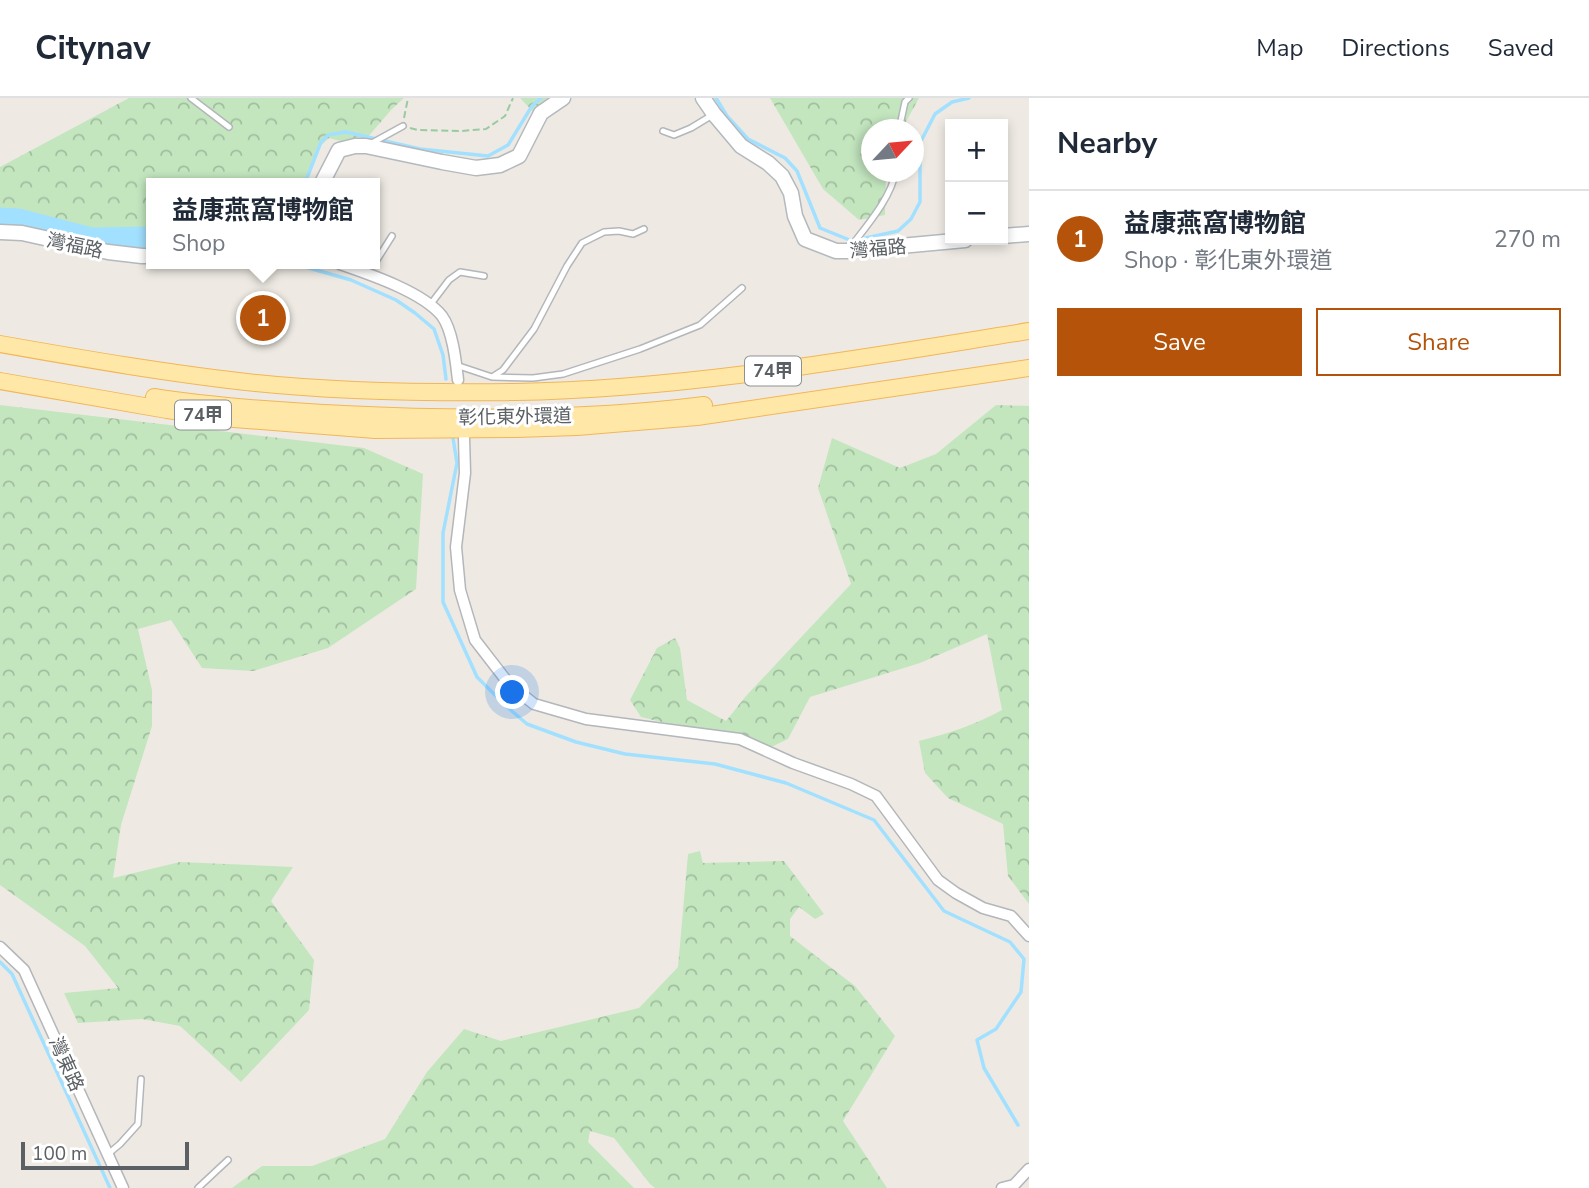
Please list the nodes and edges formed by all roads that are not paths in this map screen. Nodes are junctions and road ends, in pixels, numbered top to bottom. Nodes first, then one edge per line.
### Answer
1 (191, 98) edge
2 (562, 98) edge
3 (703, 98) edge
4 (909, 98) edge
5 (713, 114) junction
6 (901, 119) edge
7 (403, 126) road end
8 (229, 127) dead end
9 (663, 131) dead end
10 (366, 146) junction
11 (325, 178) edge
12 (894, 182) edge
13 (644, 229) dead end
14 (0, 232) edge
15 (1029, 234) edge
16 (392, 236) dead end
17 (1008, 236) edge
18 (945, 242) edge
19 (847, 251) junction
20 (380, 255) edge
21 (146, 256) edge
22 (375, 269) edge
23 (484, 276) dead end
24 (742, 288) dead end
25 (430, 305) junction
26 (1029, 331) edge
27 (1029, 341) edge
28 (0, 345) edge
29 (0, 354) edge
30 (1029, 357) edge
31 (456, 365) junction
32 (1029, 368) edge
33 (0, 371) edge
34 (492, 377) junction
35 (458, 380) dead end
36 (0, 381) edge
37 (464, 438) dead end
38 (1029, 936) edge
39 (0, 947) edge
40 (141, 1079) dead end
41 (107, 1154) junction
42 (228, 1160) dead end
43 (1029, 1169) edge
44 (123, 1188) edge
45 (198, 1188) edge
46 (1002, 1188) edge

1 - 8 lane
2 - 10 street
3 - 5 street, 灣福路
4 - 6 lane
5 - 9 lane
5 - 19 street, 灣福路
7 - 10 lane
10 - 11 street
12 - 19 lane
13 - 34 lane
14 - 21 street, 灣福路
15 - 17 street
16 - 20 lane
18 - 19 street, 灣福路
22 - 25 street
23 - 25 lane
24 - 34 lane
25 - 31 street
26 - 28 main road, 74甲
27 - 29 main road, 彰化東外環道 / 74甲
30 - 33 main road, 彰化東外環道 / 74甲
31 - 34 lane
31 - 35 street
32 - 36 main road, 74甲
37 - 38 street
39 - 41 street, 灣東路
40 - 41 lane
41 - 44 street, 灣東路
42 - 45 lane
43 - 46 street

